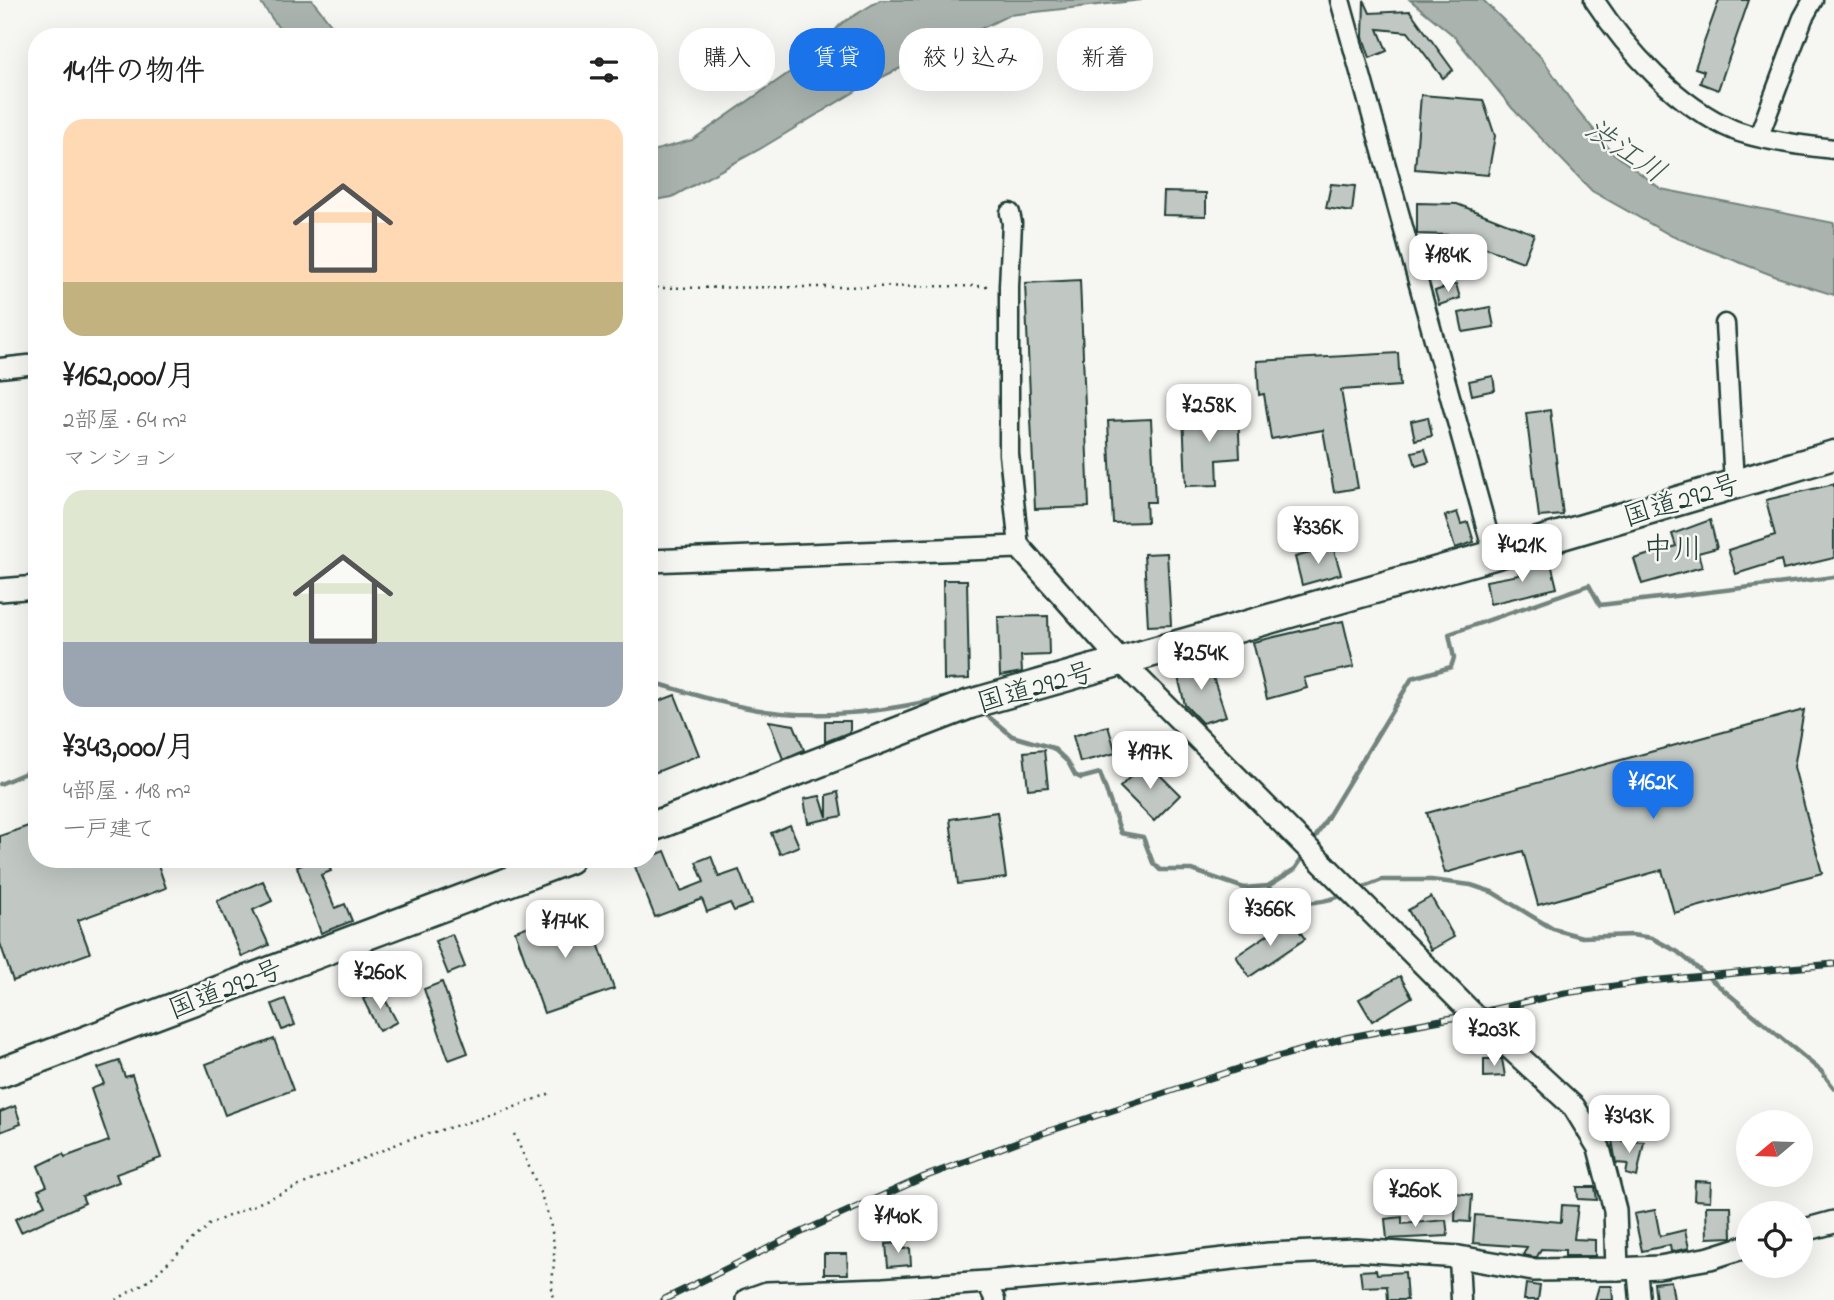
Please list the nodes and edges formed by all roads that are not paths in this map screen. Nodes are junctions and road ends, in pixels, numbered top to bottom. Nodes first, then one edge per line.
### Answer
1 (1340, 0) edge
2 (1594, 0) edge
3 (1813, 0) edge
4 (1759, 136) junction
5 (1834, 149) edge
6 (1010, 213) dead end
7 (1725, 324) dead end
8 (28, 365) edge
9 (0, 368) edge
10 (1834, 455) edge
11 (1734, 483) junction
12 (1019, 547) junction
13 (1494, 555) junction
14 (658, 561) edge
15 (28, 588) edge
16 (0, 590) edge
17 (1121, 661) junction
18 (658, 825) edge
19 (545, 868) edge
20 (0, 1073) edge
21 (1834, 1222) edge
22 (1813, 1228) edge
23 (1736, 1250) edge
24 (1459, 1257) junction
25 (1627, 1269) junction
26 (991, 1291) edge
27 (884, 1295) edge
28 (747, 1300) edge
29 (1461, 1300) edge
30 (1640, 1300) edge

1 - 13 street
2 - 4 street
3 - 4 street
4 - 5 street
6 - 12 street
7 - 11 street
8 - 9 street
10 - 11 highway, 国道292号
11 - 13 highway, 国道292号
12 - 14 street
12 - 17 street
13 - 17 highway, 国道292号
15 - 16 street
17 - 18 highway, 国道292号
17 - 25 street
19 - 20 highway, 国道292号
21 - 22 street
23 - 25 street
24 - 25 street
24 - 26 street
24 - 29 street
25 - 30 street
26 - 27 street
27 - 28 street

